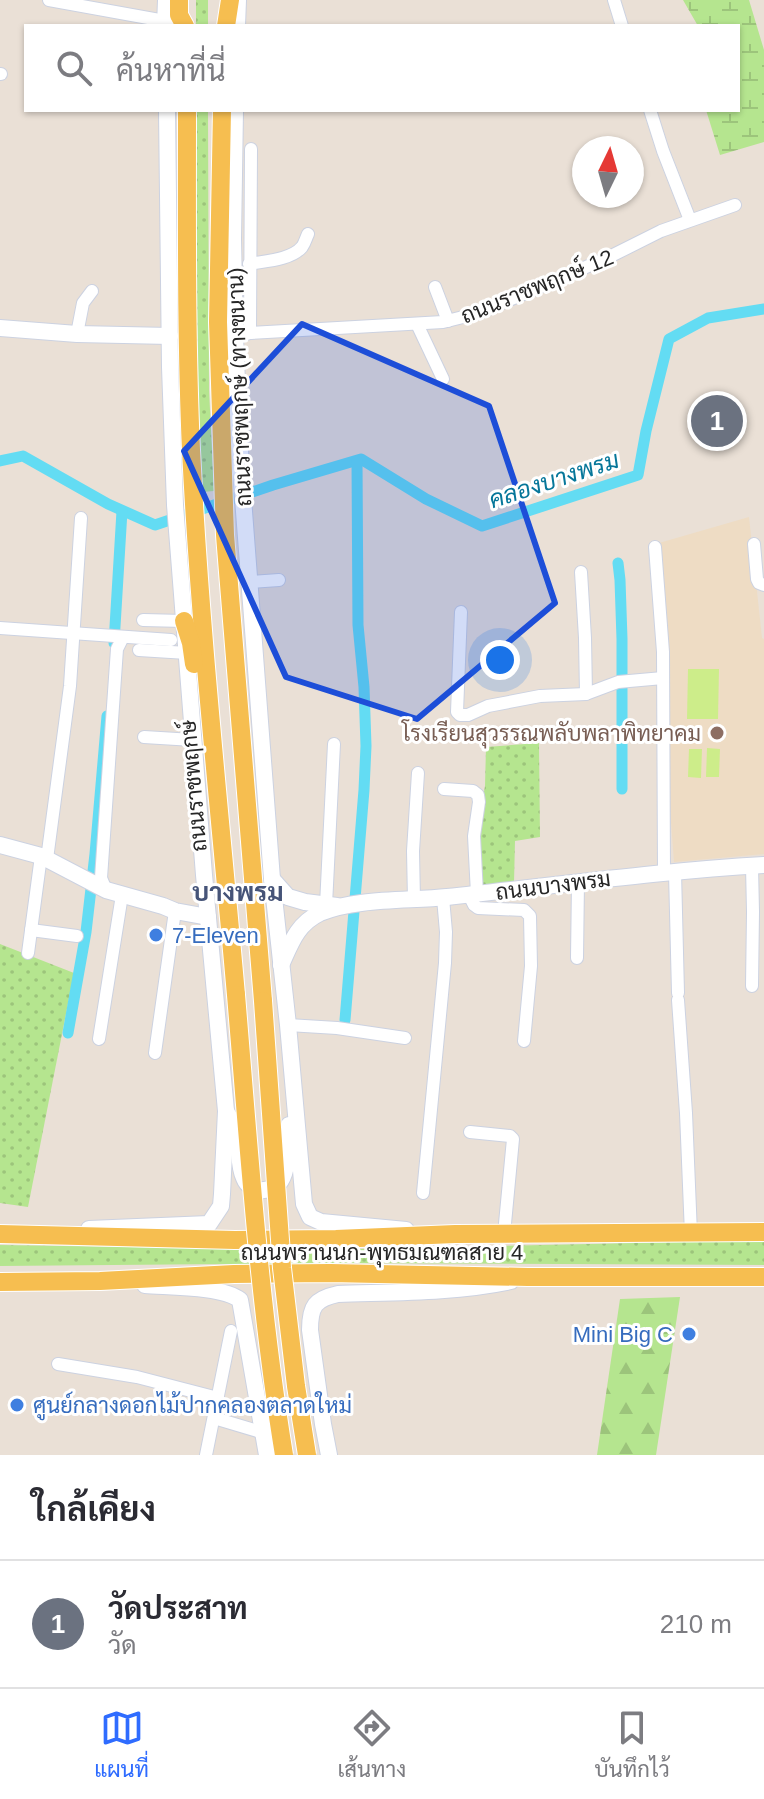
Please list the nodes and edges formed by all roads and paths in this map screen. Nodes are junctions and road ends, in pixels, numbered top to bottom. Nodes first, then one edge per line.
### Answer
1 (49, 0) edge
2 (168, 0) edge
3 (187, 0) edge
4 (220, 0) edge
5 (230, 0) edge
6 (238, 0) edge
7 (614, 0) edge
8 (165, 23) edge
9 (185, 24) edge
10 (186, 24) edge
11 (224, 24) edge
12 (224, 24) edge
13 (237, 24) edge
14 (621, 24) edge
15 (167, 112) edge
16 (187, 112) edge
17 (222, 112) edge
18 (235, 112) edge
19 (651, 112) edge
20 (251, 149) dead end
21 (735, 205) dead end
22 (690, 220) junction
23 (308, 234) dead end
24 (249, 264) junction
25 (435, 287) dead end
26 (92, 291) dead end
27 (448, 321) junction
28 (417, 324) junction
29 (0, 328) edge
30 (77, 334) junction
31 (243, 335) junction
32 (170, 336) junction
33 (443, 379) dead end
34 (81, 518) dead end
35 (754, 544) dead end
36 (655, 547) dead end
37 (581, 572) dead end
38 (279, 580) dead end
39 (249, 582) junction
40 (764, 585) edge
41 (461, 612) dead end
42 (143, 620) dead end
43 (184, 621) junction
44 (0, 628) edge
45 (74, 634) junction
46 (119, 637) junction
47 (171, 640) dead end
48 (139, 650) dead end
49 (188, 656) junction
50 (663, 678) junction
51 (586, 694) junction
52 (144, 737) dead end
53 (193, 740) junction
54 (334, 744) dead end
55 (215, 756) junction
56 (418, 773) dead end
57 (444, 789) dead end
58 (0, 845) edge
59 (44, 858) junction
60 (758, 865) edge
61 (670, 872) junction
62 (272, 879) junction
63 (578, 882) junction
64 (205, 884) junction
65 (110, 891) junction
66 (473, 894) junction
67 (443, 898) junction
68 (414, 900) junction
69 (344, 905) junction
70 (169, 908) junction
71 (208, 917) junction
72 (31, 930) junction
73 (77, 936) dead end
74 (28, 953) dead end
75 (577, 958) dead end
76 (281, 966) junction
77 (752, 986) dead end
78 (288, 1025) junction
79 (405, 1038) dead end
80 (99, 1039) dead end
81 (524, 1041) dead end
82 (155, 1053) dead end
83 (295, 1109) junction
84 (226, 1111) junction
85 (470, 1132) dead end
86 (423, 1193) dead end
87 (764, 1232) edge
88 (0, 1234) edge
89 (20, 1234) junction
90 (455, 1234) junction
91 (504, 1234) junction
92 (691, 1234) junction
93 (528, 1277) junction
94 (764, 1277) edge
95 (100, 1281) junction
96 (0, 1282) edge
97 (231, 1331) dead end
98 (58, 1364) dead end
99 (218, 1398) junction
100 (214, 1418) junction
101 (323, 1424) junction
102 (264, 1430) junction
103 (206, 1455) edge
104 (267, 1455) edge
105 (284, 1455) edge
106 (307, 1455) edge
107 (329, 1455) edge

1 - 8 street
2 - 8 main road
2 - 9 main road
3 - 10 main road
4 - 11 main road
5 - 12 main road
6 - 13 main road
7 - 14 street
15 - 32 main road
16 - 55 main road, ถนนราชพฤกษ์
17 - 106 main road, bridge
18 - 31 main road, ถนนราชพฤกษ์ (ทางขนาน)
19 - 22 street
20 - 24 street
21 - 22 street, ถนนราชพฤกษ์ 12
22 - 27 street, ถนนราชพฤกษ์ 12
23 - 24 street
24 - 31 street
25 - 27 street
26 - 30 street
27 - 28 street, ถนนราชพฤกษ์ 12
28 - 31 street, ถนนราชพฤกษ์ 12
28 - 33 street
29 - 30 main road
30 - 32 main road
31 - 39 main road, ถนนราชพฤกษ์ (ทางขนาน)
32 - 43 main road
34 - 45 street
35 - 40 street
36 - 50 street
37 - 51 street
38 - 39 street
39 - 62 main road, ถนนราชพฤกษ์ (ทางขนาน)
41 - 51 street
42 - 43 street
43 - 49 main road
43 - 55 main road
44 - 45 street
45 - 46 street
45 - 59 street
46 - 47 street
46 - 65 street
48 - 49 street
49 - 53 main road, ถนนราชพฤกษ์
50 - 51 street
50 - 61 street
52 - 53 street
53 - 64 main road, ถนนราชพฤกษ์
54 - 69 street
55 - 105 main road, ถนนราชพฤกษ์, bridge
56 - 68 street
57 - 66 street
58 - 59 main road
59 - 65 main road
59 - 72 street
60 - 61 main road, ถนนบางพรม
60 - 77 street
61 - 63 main road, ถนนบางพรม
61 - 92 street
62 - 69 main road, ถนนบางพรม
62 - 76 main road
63 - 66 main road, ถนนบางพรม
63 - 75 street
64 - 70 main road
64 - 71 main road, ถนนราชพฤกษ์
65 - 70 main road
65 - 80 street
66 - 67 main road, ถนนบางพรม
66 - 81 street
67 - 68 main road, ถนนบางพรม
67 - 86 street
68 - 69 main road, ถนนบางพรม
69 - 76 main road, ถนนบางพรม
70 - 71 main road
70 - 82 street
71 - 84 main road, ถนนราชพฤกษ์
72 - 73 street
72 - 74 street
76 - 78 main road
78 - 79 street
78 - 83 main road
83 - 84 main road
83 - 90 main road
84 - 89 main road, ถนนราชพฤกษ์
85 - 91 street
87 - 92 main road, ถนนพรานนก-พุทธมณฑลสาย 4
88 - 89 main road, ถนนพรานนก-พุทธมณฑลสาย 4
89 - 90 main road, ถนนพรานนก-พุทธมณฑลสาย 4
90 - 91 main road, ถนนพรานนก-พุทธมณฑลสาย 4
91 - 92 main road, ถนนพรานนก-พุทธมณฑลสาย 4
93 - 94 main road, ถนนพรานนก-พุทธมณฑลสาย 4
93 - 95 main road, ถนนพรานนก-พุทธมณฑลสาย 4
93 - 101 main road
95 - 96 main road, ถนนพรานนก-พุทธมณฑลสาย 4
95 - 102 main road
97 - 99 street
98 - 99 street
99 - 100 street
100 - 102 street
100 - 103 street
101 - 102 main road
101 - 107 main road
102 - 104 main road

